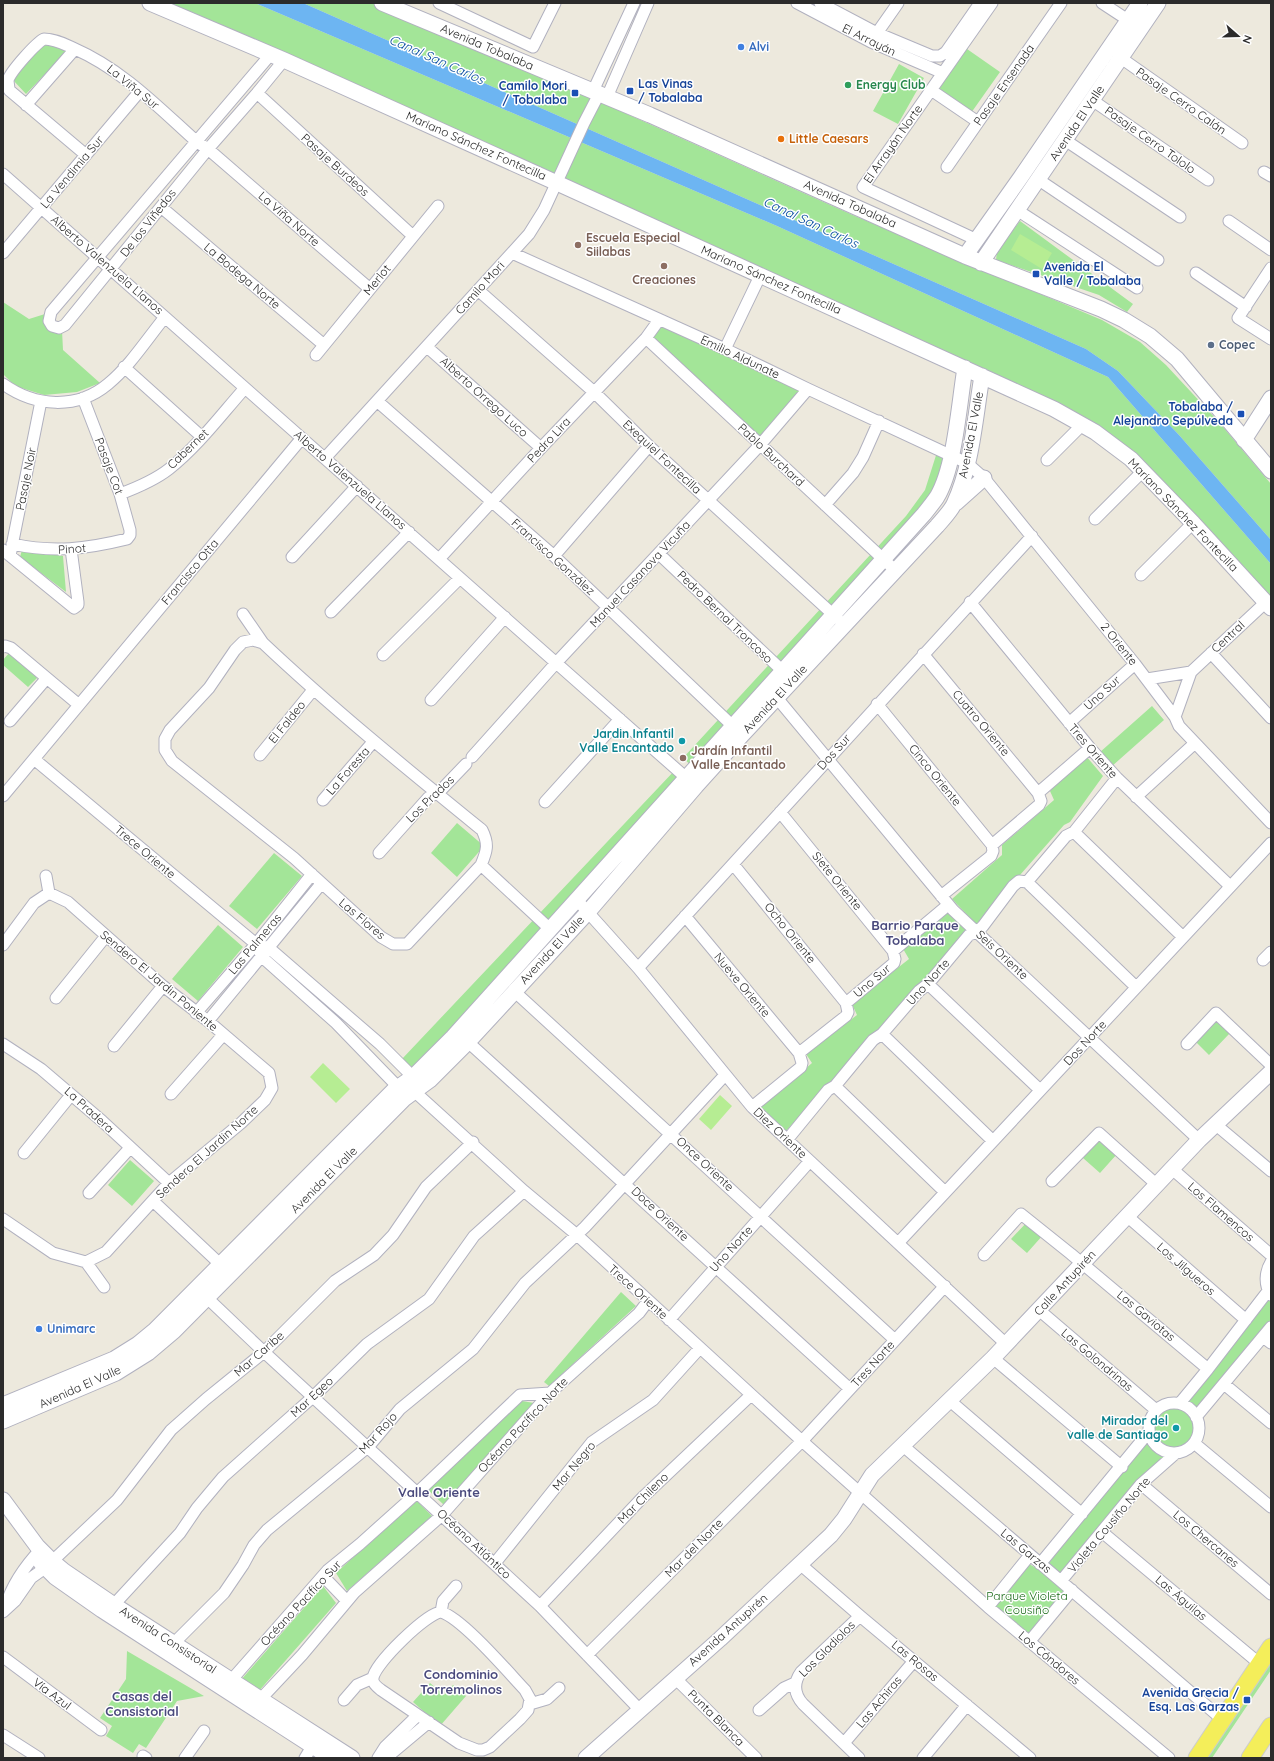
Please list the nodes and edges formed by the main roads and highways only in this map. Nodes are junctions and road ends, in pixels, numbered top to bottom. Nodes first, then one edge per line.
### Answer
1 (1271, 1647) edge
2 (1271, 1726) edge
3 (1198, 1758) edge
4 (1251, 1758) edge

1 - 3 main road
2 - 4 main road

